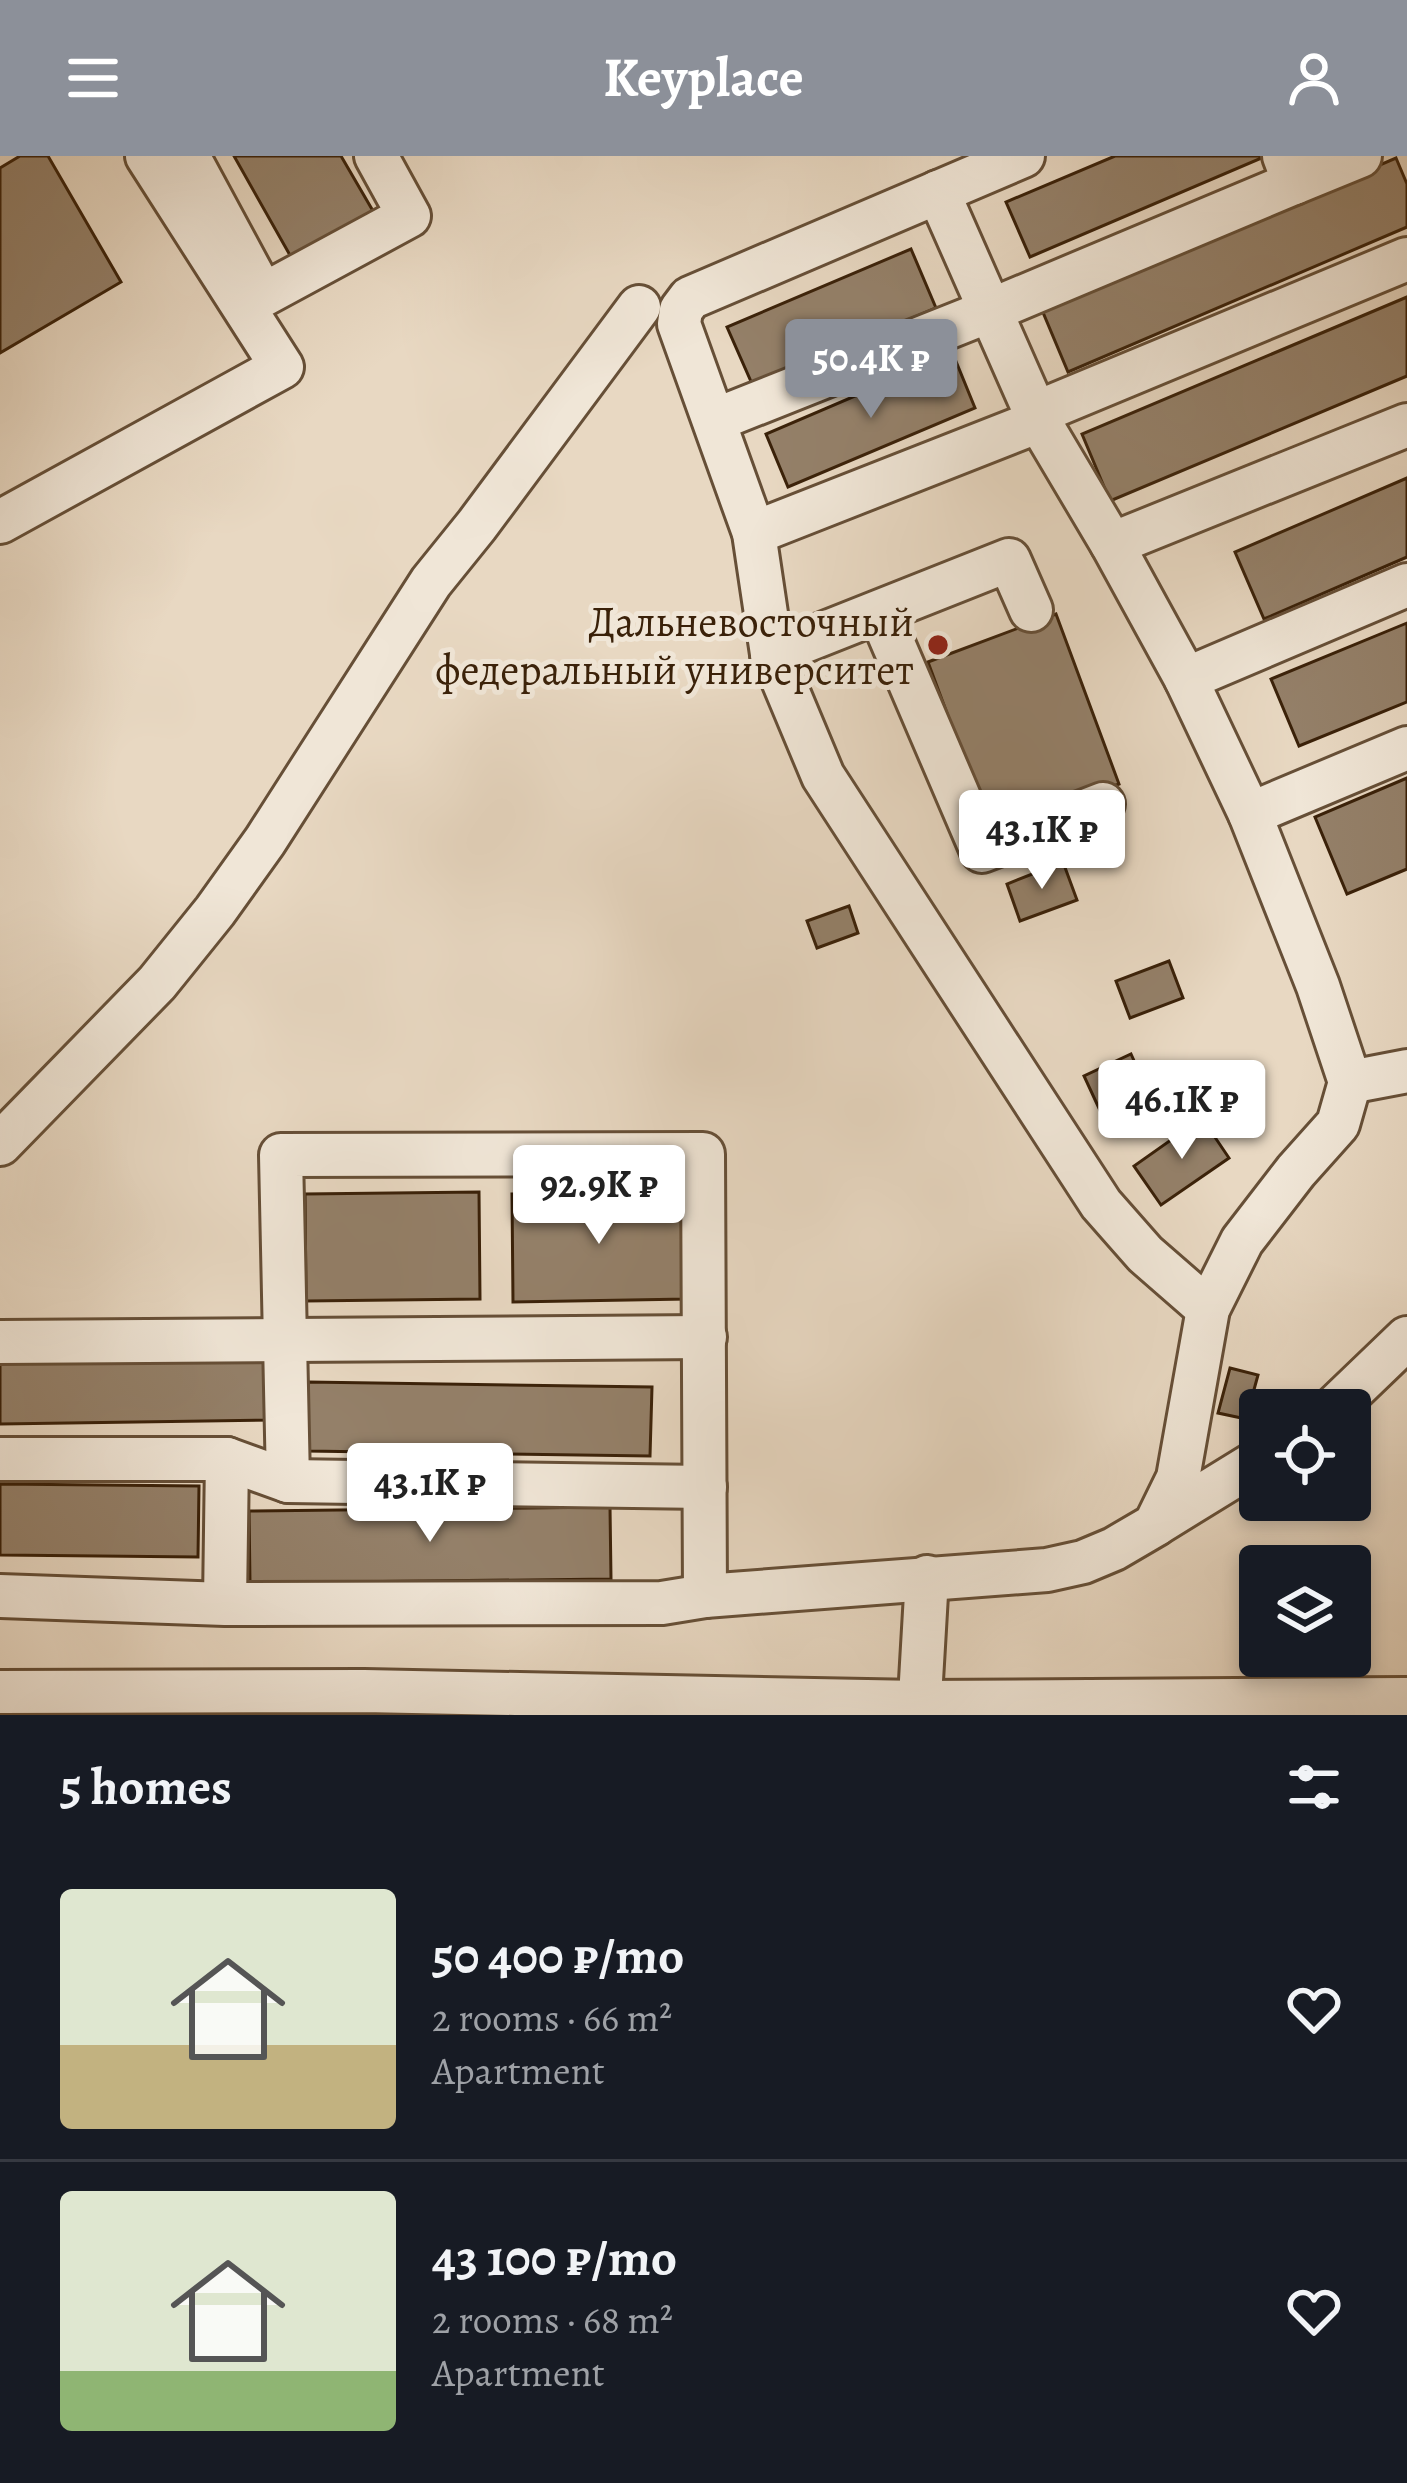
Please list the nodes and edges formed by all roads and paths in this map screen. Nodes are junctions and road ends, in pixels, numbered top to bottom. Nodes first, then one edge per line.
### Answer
1 (147, 156) edge
2 (188, 156) edge
3 (376, 156) edge
4 (1023, 156) edge
5 (1360, 156) edge
6 (1289, 170) edge
7 (938, 192) junction
8 (1407, 260) edge
9 (639, 308) dead end
10 (989, 311) junction
11 (1037, 417) junction
12 (715, 420) junction
13 (1407, 425) edge
14 (0, 522) edge
15 (754, 533) junction
16 (1112, 544) junction
17 (1407, 585) edge
18 (1031, 610) dead end
19 (880, 613) junction
20 (772, 654) junction
21 (1186, 679) junction
22 (1407, 748) edge
23 (1103, 804) dead end
24 (1250, 814) junction
25 (1402, 1077) edge
26 (1350, 1082) junction
27 (0, 1144) edge
28 (1208, 1309) junction
29 (704, 1337) junction
30 (1407, 1338) edge
31 (287, 1339) junction
32 (0, 1342) edge
33 (1354, 1389) edge
34 (0, 1459) edge
35 (227, 1460) junction
36 (1239, 1473) edge
37 (289, 1480) junction
38 (705, 1487) junction
39 (1155, 1525) junction
40 (927, 1577) junction
41 (0, 1596) edge
42 (705, 1596) junction
43 (225, 1602) junction
44 (0, 1692) edge
45 (1407, 1699) edge
46 (243, 1703) edge
47 (338, 1703) edge
48 (919, 1708) edge

1 - 14 street
2 - 3 street
4 - 7 street
5 - 6 street
6 - 10 street
7 - 10 street
7 - 12 street
8 - 11 street
9 - 27 street
10 - 11 street
10 - 12 street
11 - 15 street
11 - 16 street
12 - 15 street
13 - 16 street
15 - 20 street
16 - 21 street
17 - 21 street
18 - 19 street
19 - 20 street
19 - 23 street
20 - 28 street
21 - 24 street
22 - 24 street
24 - 26 street
25 - 26 street
26 - 28 street
28 - 39 street
29 - 31 street
29 - 31 street
29 - 38 street
30 - 33 street
31 - 32 street
31 - 37 street
34 - 35 street
35 - 37 street
35 - 43 street
36 - 39 street
37 - 38 street
38 - 42 street
39 - 40 street
40 - 42 street
40 - 48 street
41 - 43 street
42 - 43 street
44 - 46 street
45 - 48 street
46 - 47 street
47 - 48 street

